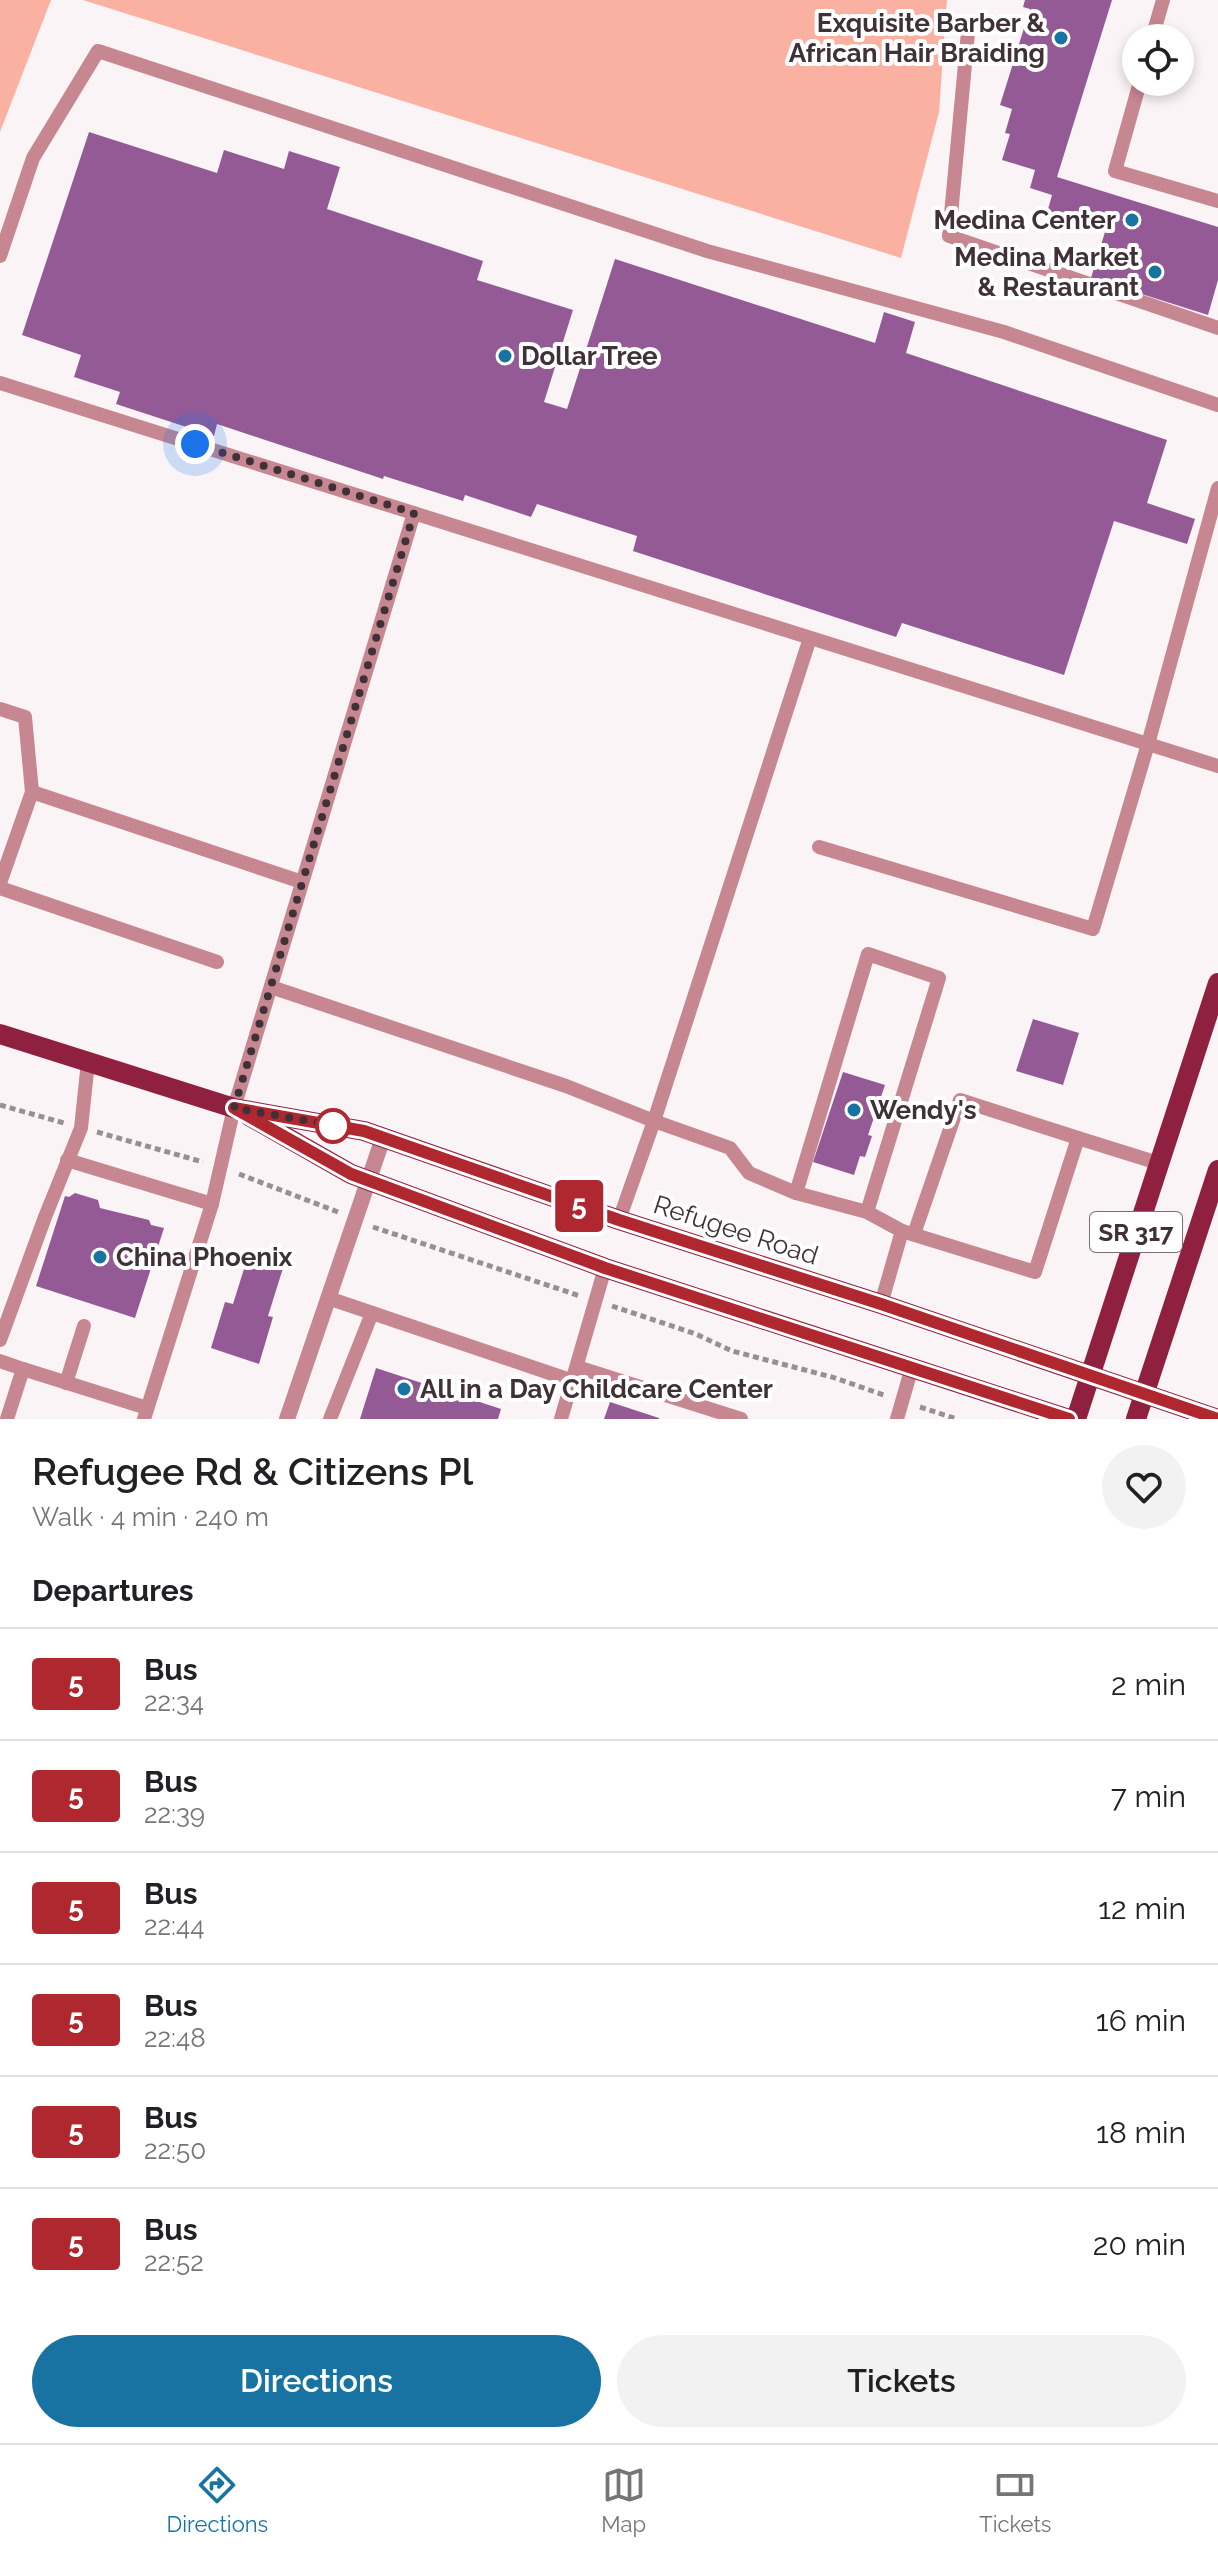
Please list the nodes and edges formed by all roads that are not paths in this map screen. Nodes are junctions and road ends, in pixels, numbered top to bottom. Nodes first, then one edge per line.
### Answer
1 (1163, 0) edge
2 (1156, 24) edge
3 (968, 32) dead end
4 (1136, 96) edge
5 (1218, 201) edge
6 (0, 256) edge
7 (1218, 328) edge
8 (0, 383) edge
9 (1218, 405) edge
10 (1218, 488) edge
11 (414, 513) junction
12 (810, 638) junction
13 (0, 709) edge
14 (1148, 744) junction
15 (1218, 766) edge
16 (32, 792) junction
17 (819, 847) dead end
18 (302, 882) junction
19 (0, 885) edge
20 (217, 962) dead end
21 (1218, 983) edge
22 (271, 987) junction
23 (0, 1034) edge
24 (88, 1062) junction
25 (234, 1108) junction
26 (654, 1121) junction
27 (383, 1138) junction
28 (1078, 1138) junction
29 (67, 1160) junction
30 (1158, 1163) junction
31 (1218, 1170) edge
32 (368, 1180) junction
33 (796, 1193) junction
34 (212, 1204) junction
35 (867, 1212) junction
36 (619, 1220) junction
37 (908, 1232) junction
38 (605, 1268) junction
39 (328, 1298) junction
40 (881, 1304) junction
41 (372, 1313) junction
42 (84, 1326) dead end
43 (0, 1340) edge
44 (0, 1361) edge
45 (912, 1367) junction
46 (23, 1369) junction
47 (575, 1374) junction
48 (1090, 1375) junction
49 (66, 1383) junction
50 (1144, 1393) junction
51 (146, 1414) edge
52 (7, 1419) edge
53 (287, 1419) edge
54 (330, 1419) edge
55 (561, 1419) edge
56 (741, 1419) edge
57 (897, 1419) edge
58 (1069, 1419) edge
59 (1076, 1419) edge
60 (1136, 1419) edge
61 (1218, 1419) edge

1 - 2 lane
3 - 7 lane
4 - 5 lane
6 - 9 lane
8 - 11 lane
10 - 14 lane
11 - 12 lane
11 - 18 lane
12 - 14 lane
12 - 26 lane
13 - 16 lane
14 - 15 lane
14 - 17 lane
16 - 18 lane
16 - 19 lane
18 - 22 lane
19 - 20 lane
21 - 30 main road, SR 317
22 - 25 lane
22 - 26 lane
23 - 24 main road, Refugee Road
24 - 25 main road, Refugee Road
24 - 29 lane
25 - 27 main road, Refugee Road
25 - 32 main road, Refugee Road
25 - 34 lane
26 - 33 lane
26 - 36 lane
27 - 32 street
27 - 36 main road, Refugee Road
28 - 30 lane
28 - 37 lane
28 - 37 lane
29 - 34 lane
29 - 43 lane
30 - 48 main road, SR 317
31 - 50 main road, SR 317
32 - 38 main road, Refugee Road
32 - 39 street
33 - 35 lane
33 - 35 lane
34 - 51 lane
35 - 37 lane
36 - 40 main road, Refugee Road
37 - 40 lane
38 - 45 main road, Refugee Road
38 - 47 lane
39 - 41 lane
39 - 53 street
40 - 48 main road, Refugee Road
41 - 47 lane
41 - 54 lane
42 - 49 lane
44 - 46 lane
45 - 57 lane
45 - 58 main road, Refugee Road
46 - 49 lane
46 - 52 lane
47 - 55 lane
47 - 56 lane
48 - 50 main road, Refugee Road
48 - 59 main road, SR 317
49 - 51 lane
50 - 60 main road, SR 317
50 - 61 main road, Refugee Road

